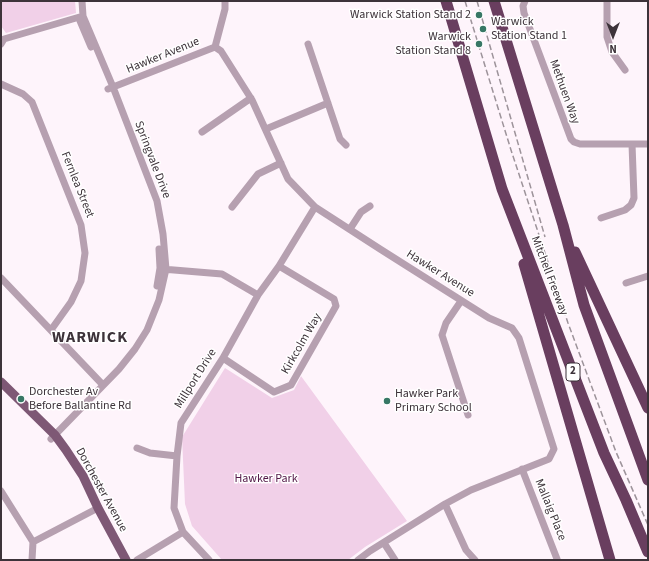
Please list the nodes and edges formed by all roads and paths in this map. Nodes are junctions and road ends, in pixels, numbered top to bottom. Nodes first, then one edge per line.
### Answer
1 (78, 1) edge
2 (82, 1) edge
3 (225, 1) edge
4 (446, 1) edge
5 (494, 1) edge
6 (525, 1) edge
7 (607, 1) edge
8 (81, 17) junction
9 (2, 39) edge
10 (308, 44) dead end
11 (215, 47) junction
12 (624, 70) dead end
13 (1, 84) edge
14 (111, 88) junction
15 (251, 98) junction
16 (328, 103) junction
17 (266, 129) junction
18 (202, 132) dead end
19 (632, 144) junction
20 (648, 144) edge
21 (346, 145) dead end
22 (281, 163) junction
23 (502, 189) junction
24 (370, 206) dead end
25 (232, 207) dead end
26 (315, 207) junction
27 (602, 218) dead end
28 (562, 225) junction
29 (350, 229) junction
30 (279, 266) junction
31 (163, 269) junction
32 (648, 276) edge
33 (1, 278) edge
34 (626, 283) dead end
35 (258, 295) junction
36 (461, 301) junction
37 (51, 330) junction
38 (223, 358) junction
39 (1, 382) edge
40 (102, 383) junction
41 (1, 389) edge
42 (648, 408) edge
43 (468, 415) dead end
44 (51, 435) junction
45 (137, 448) dead end
46 (177, 456) junction
47 (522, 470) junction
48 (648, 480) edge
49 (1, 491) edge
50 (445, 504) junction
51 (96, 509) junction
52 (183, 532) junction
53 (33, 542) junction
54 (384, 543) junction
55 (648, 552) edge
56 (609, 558) edge
57 (558, 559) dead end
58 (32, 560) edge
59 (120, 560) edge
60 (126, 560) edge
61 (137, 560) edge
62 (209, 560) edge
63 (358, 560) edge
64 (395, 560) edge
65 (475, 560) edge

1 - 8 street, Springvale Drive
2 - 8 street, Springvale Drive
3 - 11 street
4 - 23 highway, Mitchell Freeway / 2
5 - 28 highway, Mitchell Freeway
6 - 19 street, Methuen Way
7 - 12 street
8 - 9 street
8 - 14 street, Springvale Drive
10 - 16 street
11 - 14 street, Hawker Avenue
11 - 15 street, Hawker Avenue
13 - 37 street, Fernlea Street
14 - 31 street, Springvale Drive
15 - 17 street, Hawker Avenue
15 - 18 street
16 - 17 street
16 - 21 street
17 - 22 street, Hawker Avenue
19 - 20 street, Methuen Way
19 - 27 street
22 - 25 street
22 - 26 street, Hawker Avenue
23 - 55 highway, Mitchell Freeway / 2
23 - 56 highway
24 - 29 street
26 - 29 street, Hawker Avenue
26 - 30 street, Millport Drive
28 - 42 highway
28 - 48 highway, Mitchell Freeway
29 - 36 street, Hawker Avenue
30 - 35 street, Millport Drive
30 - 38 street, Kirkcolm Way
31 - 35 street
31 - 40 street, Springvale Drive
32 - 34 street
33 - 37 street
35 - 38 street, Millport Drive
36 - 43 street
36 - 47 street, Hawker Avenue
37 - 40 street
38 - 46 street, Millport Drive
39 - 44 main road, Dorchester Avenue
40 - 44 street, Springvale Drive
41 - 44 main road, Dorchester Avenue
44 - 51 main road, Dorchester Avenue
45 - 46 street
46 - 52 street, Millport Drive
47 - 50 street, Hawker Avenue
47 - 57 street, Mallaig Place
49 - 53 street
50 - 54 street, Hawker Avenue
50 - 65 street
51 - 53 street
51 - 59 main road, Dorchester Avenue
51 - 60 main road, Dorchester Avenue
52 - 61 street
52 - 62 street
53 - 58 street
54 - 63 street, Hawker Avenue
54 - 64 street

